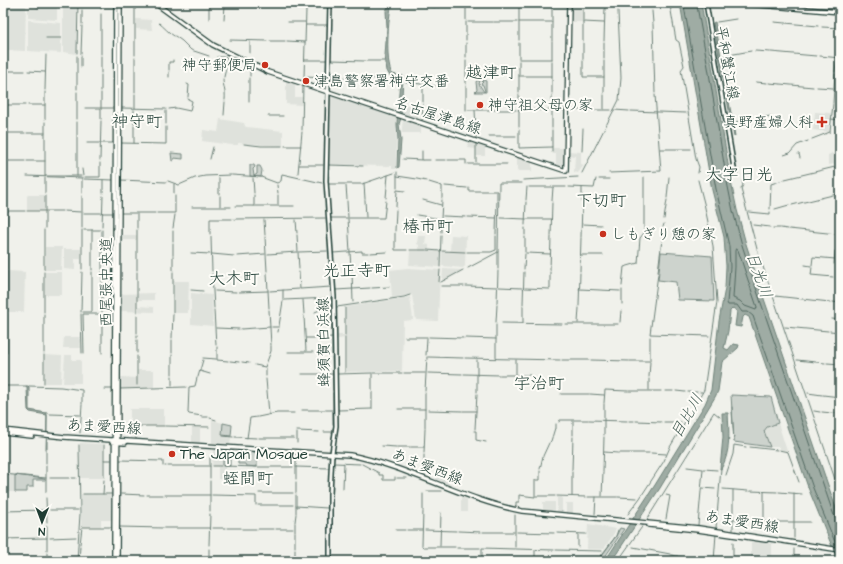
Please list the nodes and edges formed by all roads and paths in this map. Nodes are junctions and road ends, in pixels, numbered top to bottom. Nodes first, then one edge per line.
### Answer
1 (116, 3) edge
2 (120, 3) edge
3 (155, 3) edge
4 (330, 3) edge
5 (568, 3) edge
6 (610, 3) edge
7 (651, 3) edge
8 (706, 3) edge
9 (840, 12) edge
10 (328, 92) junction
11 (736, 174) dead end
12 (3, 431) edge
13 (116, 441) junction
14 (332, 454) junction
15 (840, 551) edge
16 (115, 561) edge
17 (330, 561) edge

1 - 13 main road, 西尾張中央道
2 - 13 main road, 西尾張中央道
3 - 10 main road, 名古屋津島線
4 - 10 main road, 蜂須賀白浜線
5 - 10 main road, 名古屋津島線
6 - 7 main road
7 - 8 main road
8 - 9 main road
8 - 11 main road, 平和蟹江線
10 - 14 main road, 蜂須賀白浜線
12 - 13 main road, あま愛西線
13 - 14 main road, あま愛西線
13 - 16 main road, 西尾張中央道
14 - 15 main road, あま愛西線
14 - 17 main road, 蜂須賀白浜線

